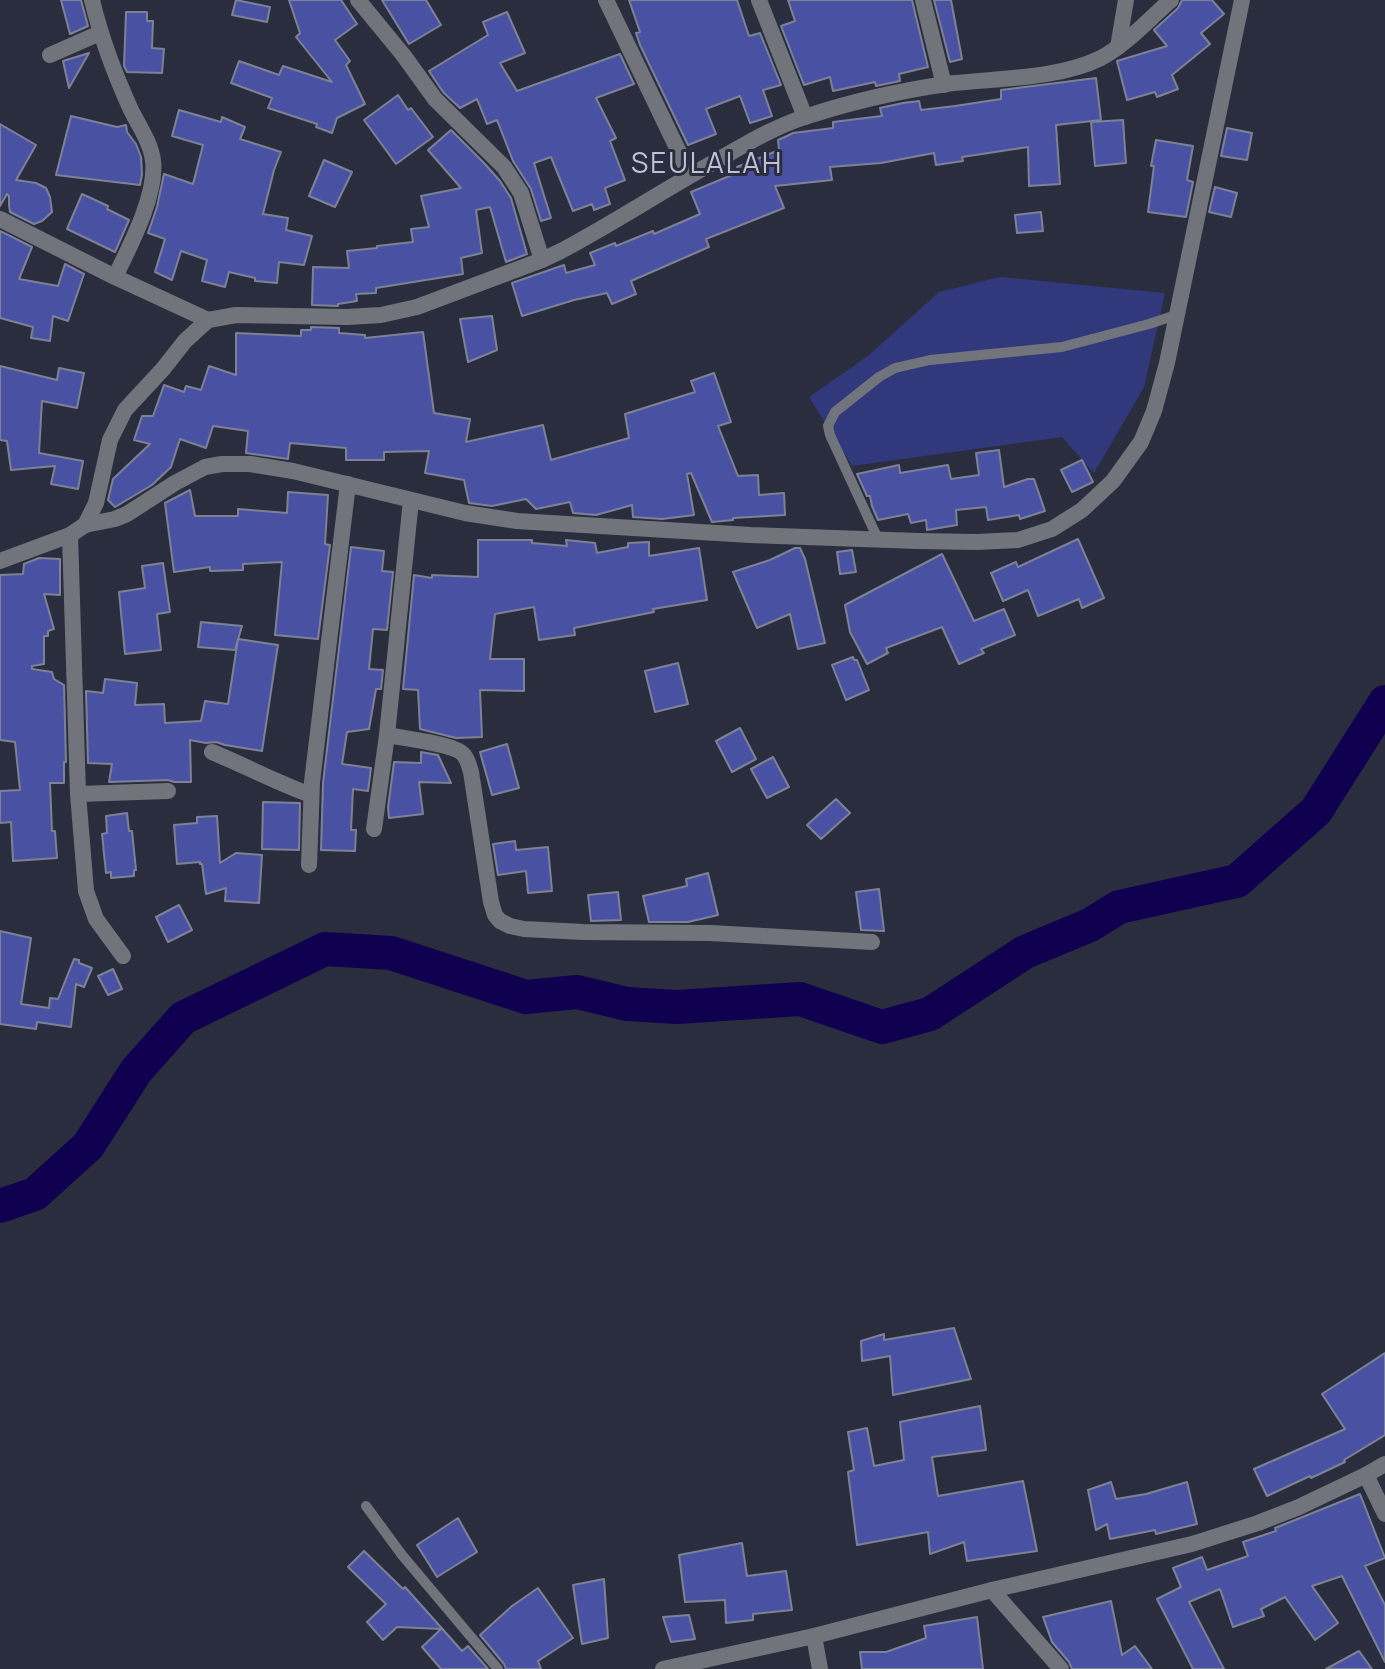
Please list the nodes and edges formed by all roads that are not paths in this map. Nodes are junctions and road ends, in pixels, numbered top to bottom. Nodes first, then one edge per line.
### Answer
1 (92, 0) edge
2 (358, 0) edge
3 (606, 0) edge
4 (759, 0) edge
5 (923, 0) edge
6 (1126, 0) edge
7 (1171, 0) edge
8 (1242, 0) edge
9 (100, 33) junction
10 (1118, 47) junction
11 (50, 55) dead end
12 (944, 85) junction
13 (805, 117) junction
14 (690, 175) junction
15 (0, 219) edge
16 (542, 260) junction
17 (115, 277) junction
18 (1176, 315) junction
19 (208, 320) junction
20 (348, 484) junction
21 (411, 500) junction
22 (85, 525) junction
23 (70, 535) junction
24 (878, 539) junction
25 (0, 561) edge
26 (387, 735) junction
27 (212, 752) dead end
28 (168, 791) dead end
29 (78, 794) junction
30 (311, 795) junction
31 (374, 829) dead end
32 (309, 865) dead end
33 (872, 942) dead end
34 (123, 956) dead end
35 (1385, 1464) edge
36 (1366, 1475) junction
37 (366, 1506) dead end
38 (1385, 1514) edge
39 (992, 1590) junction
40 (814, 1636) junction
41 (498, 1669) edge
42 (663, 1669) edge
43 (820, 1669) edge
44 (1061, 1669) edge

1 - 9 street
2 - 16 street
3 - 14 street
4 - 13 street
5 - 12 street
6 - 10 street
7 - 10 street
8 - 18 street
9 - 11 street
9 - 17 street
10 - 12 street
12 - 13 street
13 - 14 street
14 - 16 street
15 - 17 street
16 - 19 street
17 - 19 street
18 - 24 street
18 - 24 lane
19 - 22 street
20 - 21 street
20 - 22 street
20 - 30 street
21 - 24 street
21 - 26 street
22 - 23 street
23 - 25 street
23 - 29 street
26 - 31 street
26 - 33 street
27 - 30 street
28 - 29 street
29 - 34 street
30 - 32 street
35 - 36 street
36 - 38 street
36 - 39 street
37 - 41 lane
39 - 40 street
39 - 44 street
40 - 42 street
40 - 43 street

